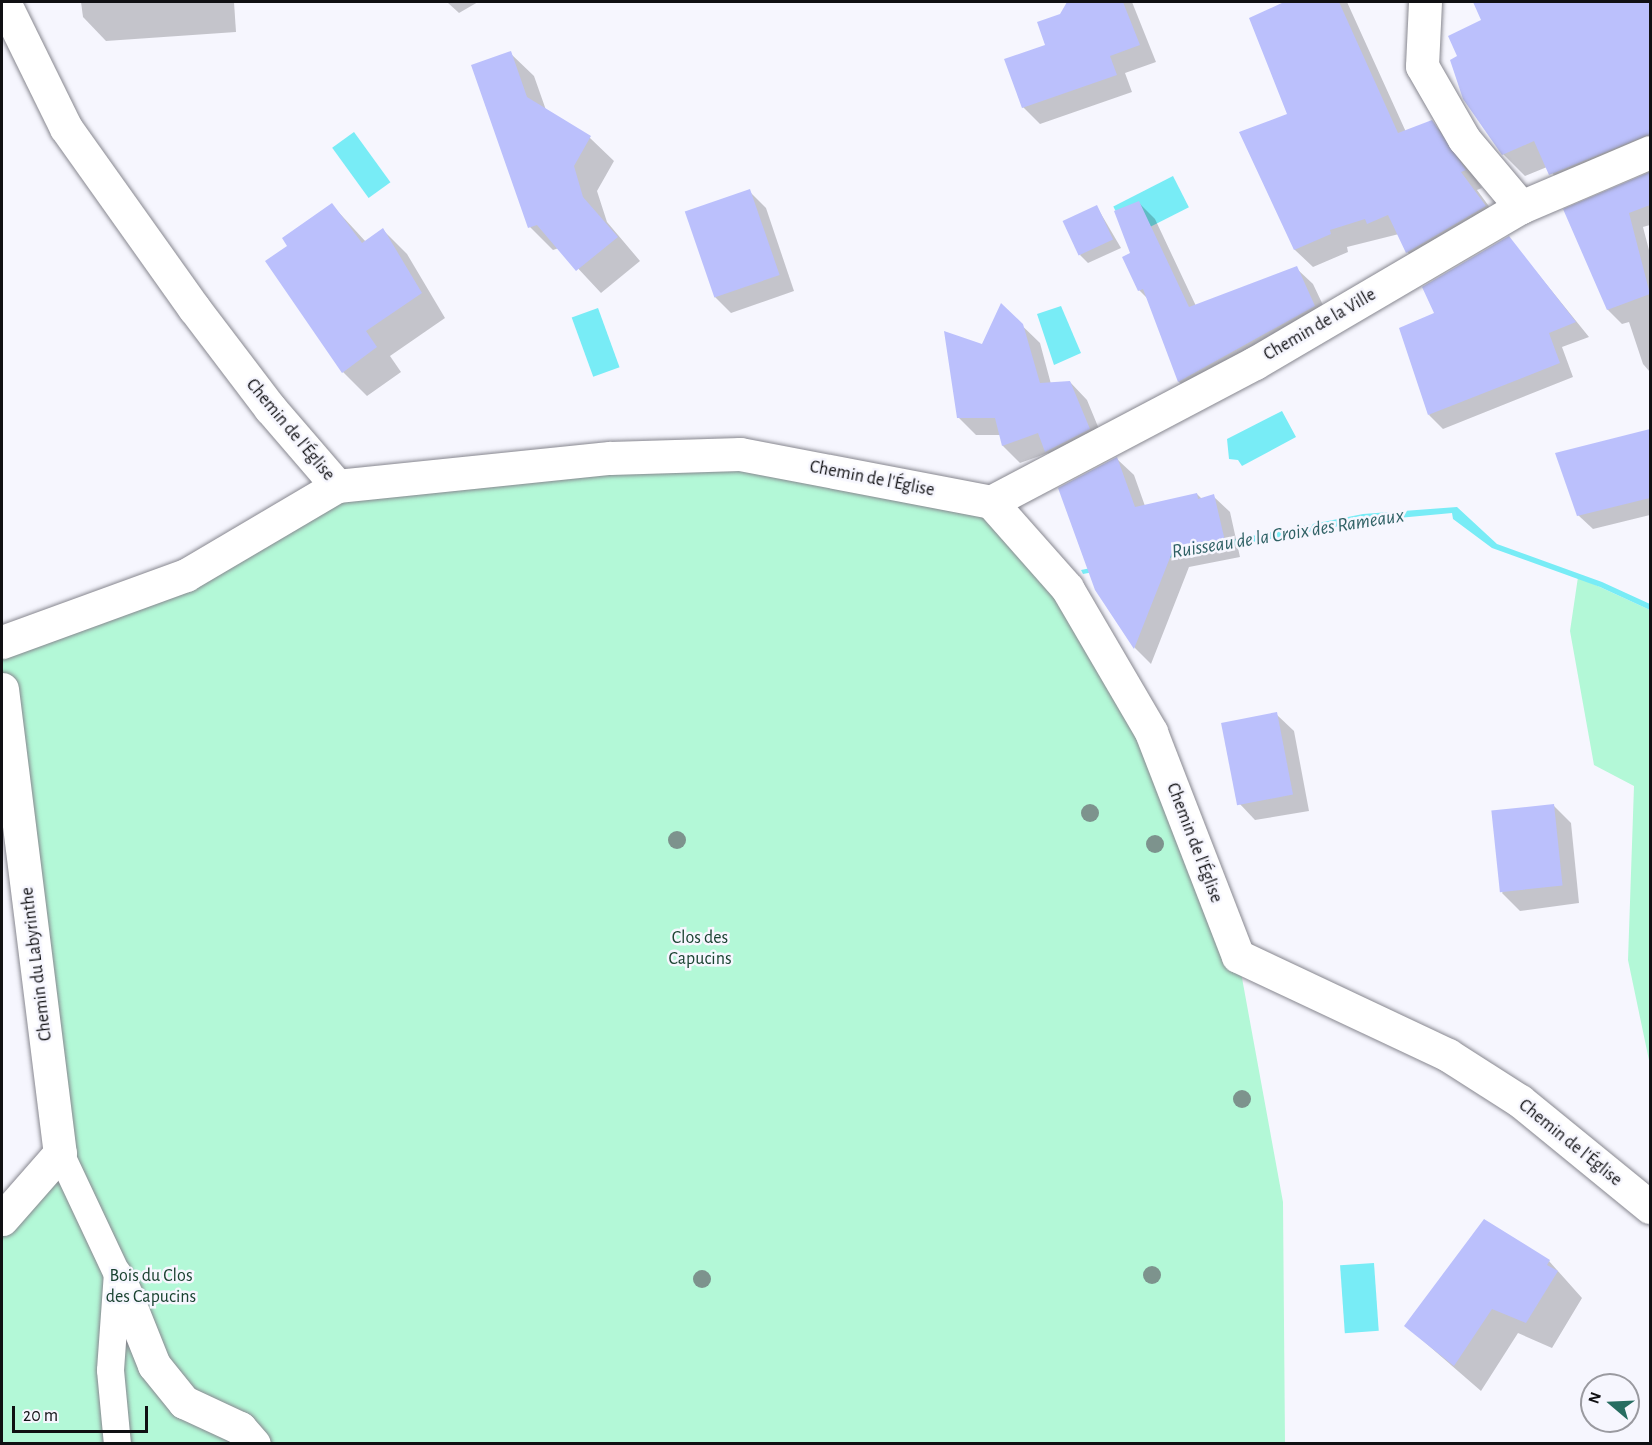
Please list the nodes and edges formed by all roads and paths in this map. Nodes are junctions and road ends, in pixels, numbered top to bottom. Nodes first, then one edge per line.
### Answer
1 (4, 2) edge
2 (1425, 2) edge
3 (1650, 152) edge
4 (1521, 207) junction
5 (337, 486) junction
6 (991, 502) junction
7 (2, 642) edge
8 (2, 689) edge
9 (60, 1153) junction
10 (1650, 1207) edge
11 (2, 1219) edge
12 (120, 1281) junction
13 (117, 1443) edge
14 (254, 1443) edge

1 - 5 street, Chemin de l'Église
2 - 4 street
3 - 4 street, Chemin de la Ville
4 - 6 street, Chemin de la Ville
5 - 6 street, Chemin de l'Église
5 - 7 street
6 - 10 street, Chemin de l'Église
8 - 9 street, Chemin du Labyrinthe
9 - 11 street
9 - 12 lane
12 - 13 lane
12 - 14 street

